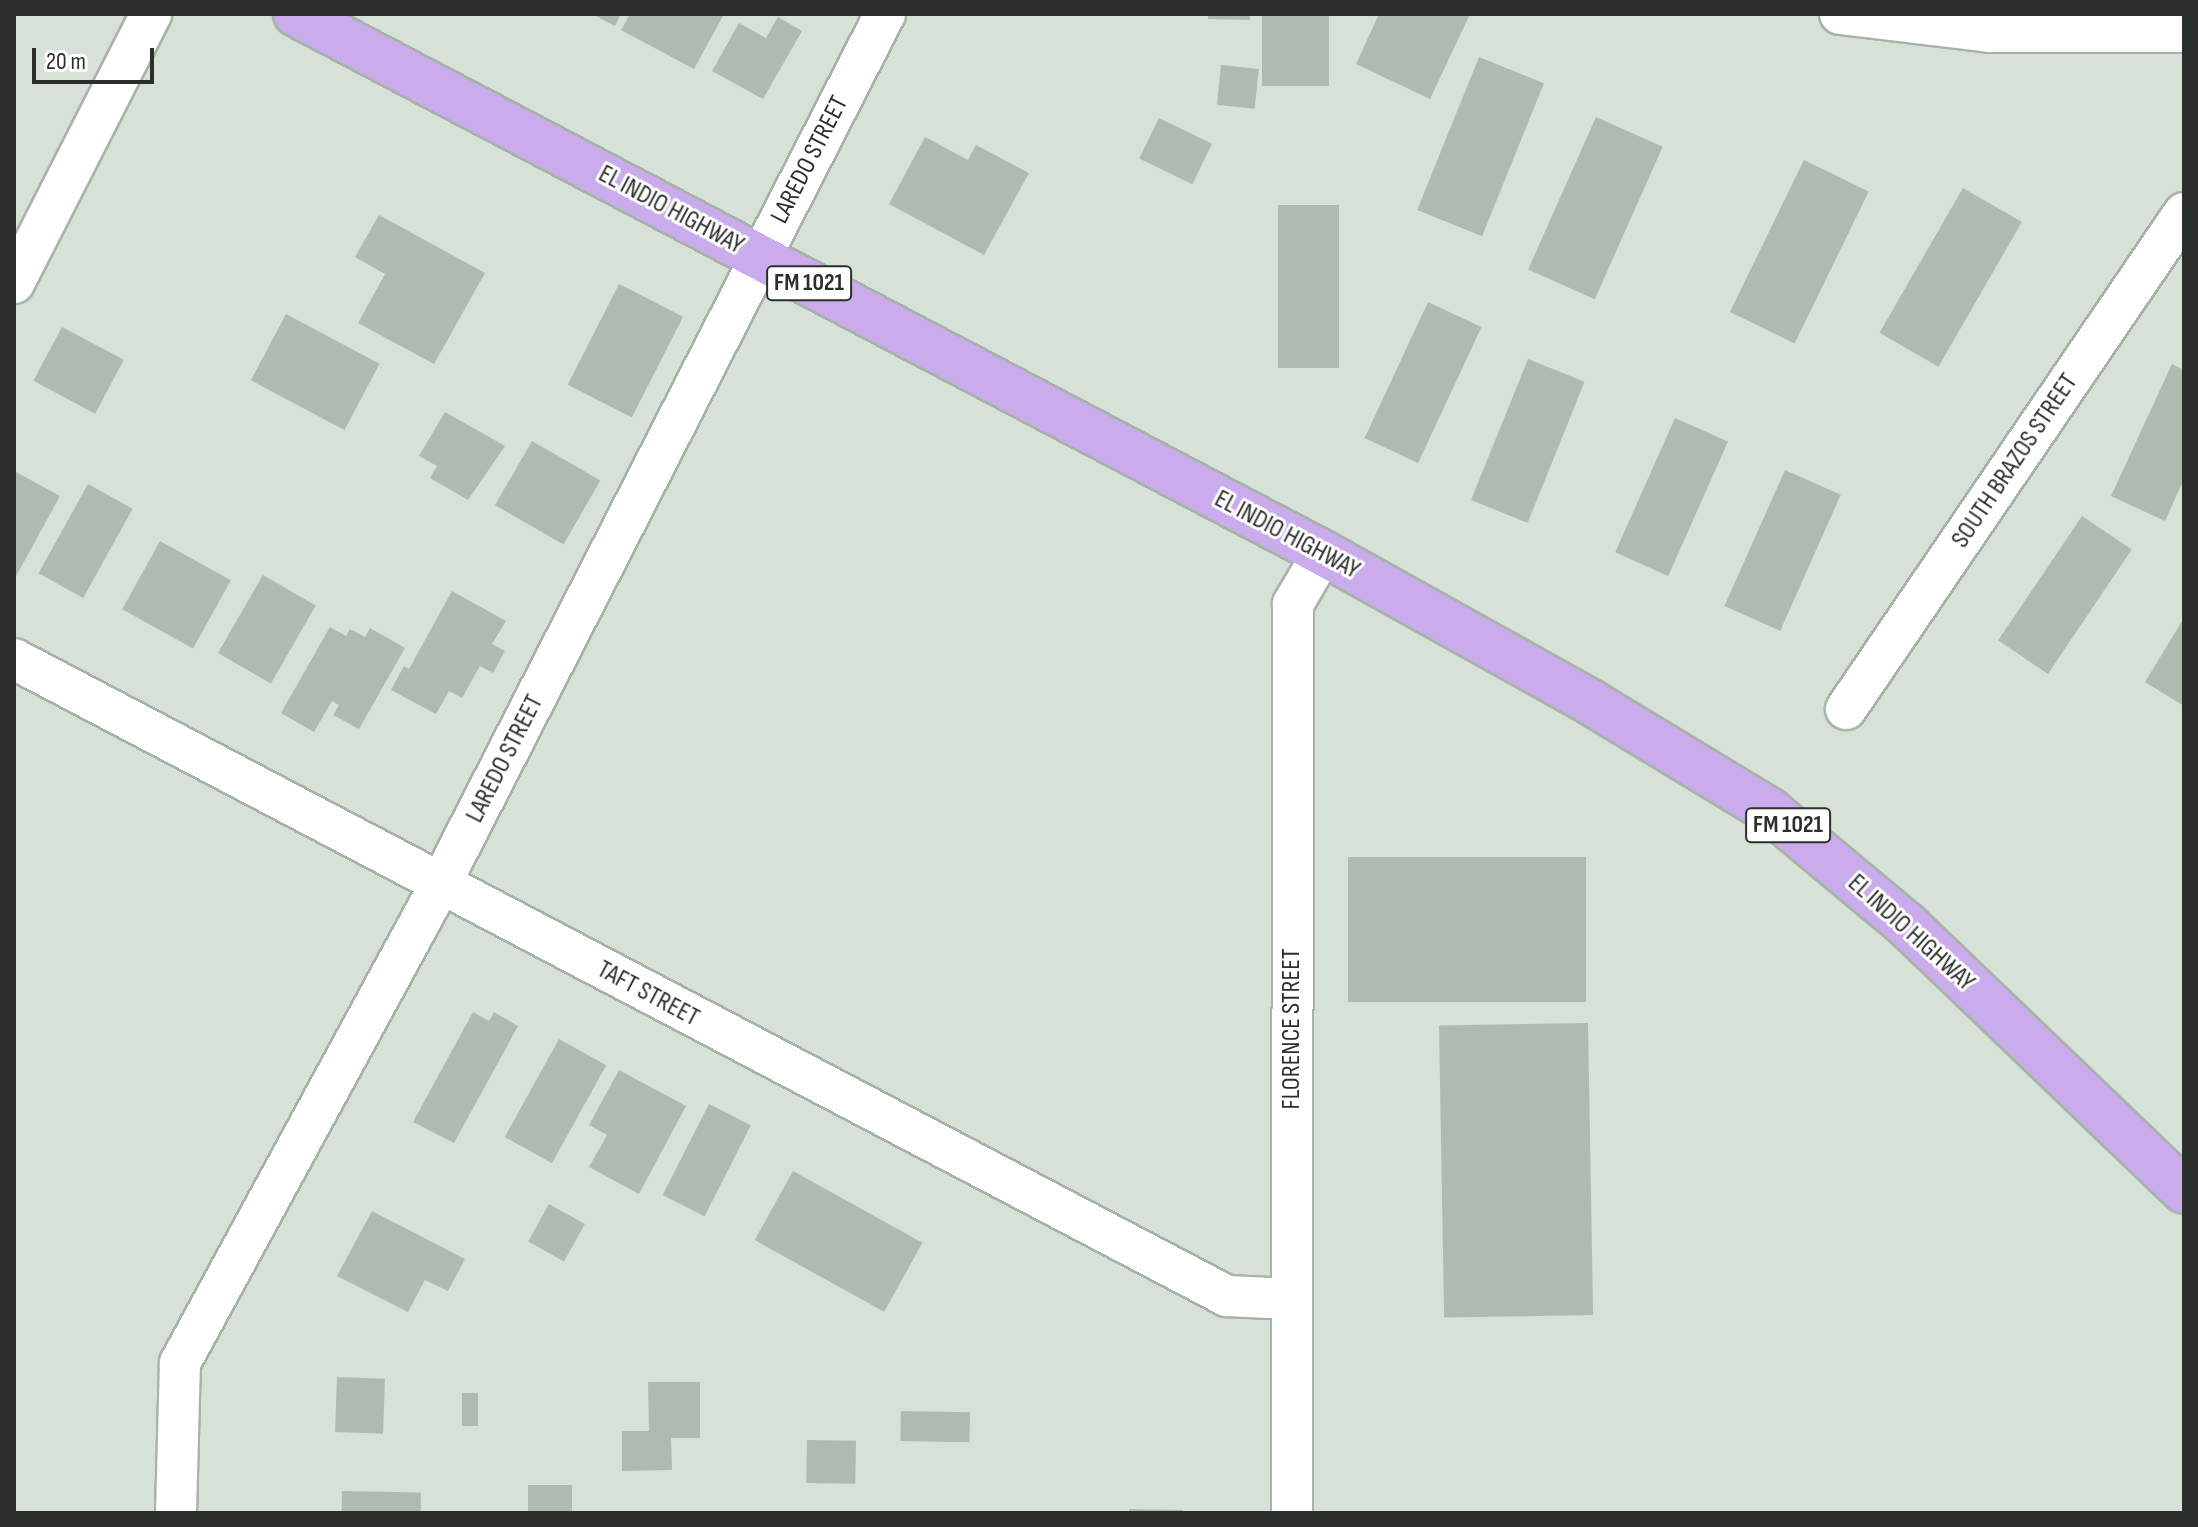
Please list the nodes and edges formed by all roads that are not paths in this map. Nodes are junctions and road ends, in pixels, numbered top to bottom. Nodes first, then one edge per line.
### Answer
1 (151, 14) edge
2 (296, 14) edge
3 (885, 14) edge
4 (1840, 14) edge
5 (2184, 32) edge
6 (2184, 213) edge
7 (761, 257) junction
8 (14, 283) edge
9 (1323, 553) junction
10 (14, 659) edge
11 (1846, 709) dead end
12 (440, 885) junction
13 (2184, 1191) edge
14 (1291, 1299) junction
15 (176, 1513) edge
16 (1292, 1513) edge

1 - 8 street
2 - 7 main road, EL INDIO HIGHWAY / FM 1021
3 - 7 street, LAREDO STREET
4 - 5 street
6 - 11 street, SOUTH BRAZOS STREET
7 - 9 main road, EL INDIO HIGHWAY / FM 1021
7 - 12 street, LAREDO STREET
9 - 13 main road, EL INDIO HIGHWAY / FM 1021
9 - 14 street, FLORENCE STREET
10 - 12 street, TAFT STREET
12 - 14 street, TAFT STREET
12 - 15 street, LAREDO STREET
14 - 16 street, FLORENCE STREET

